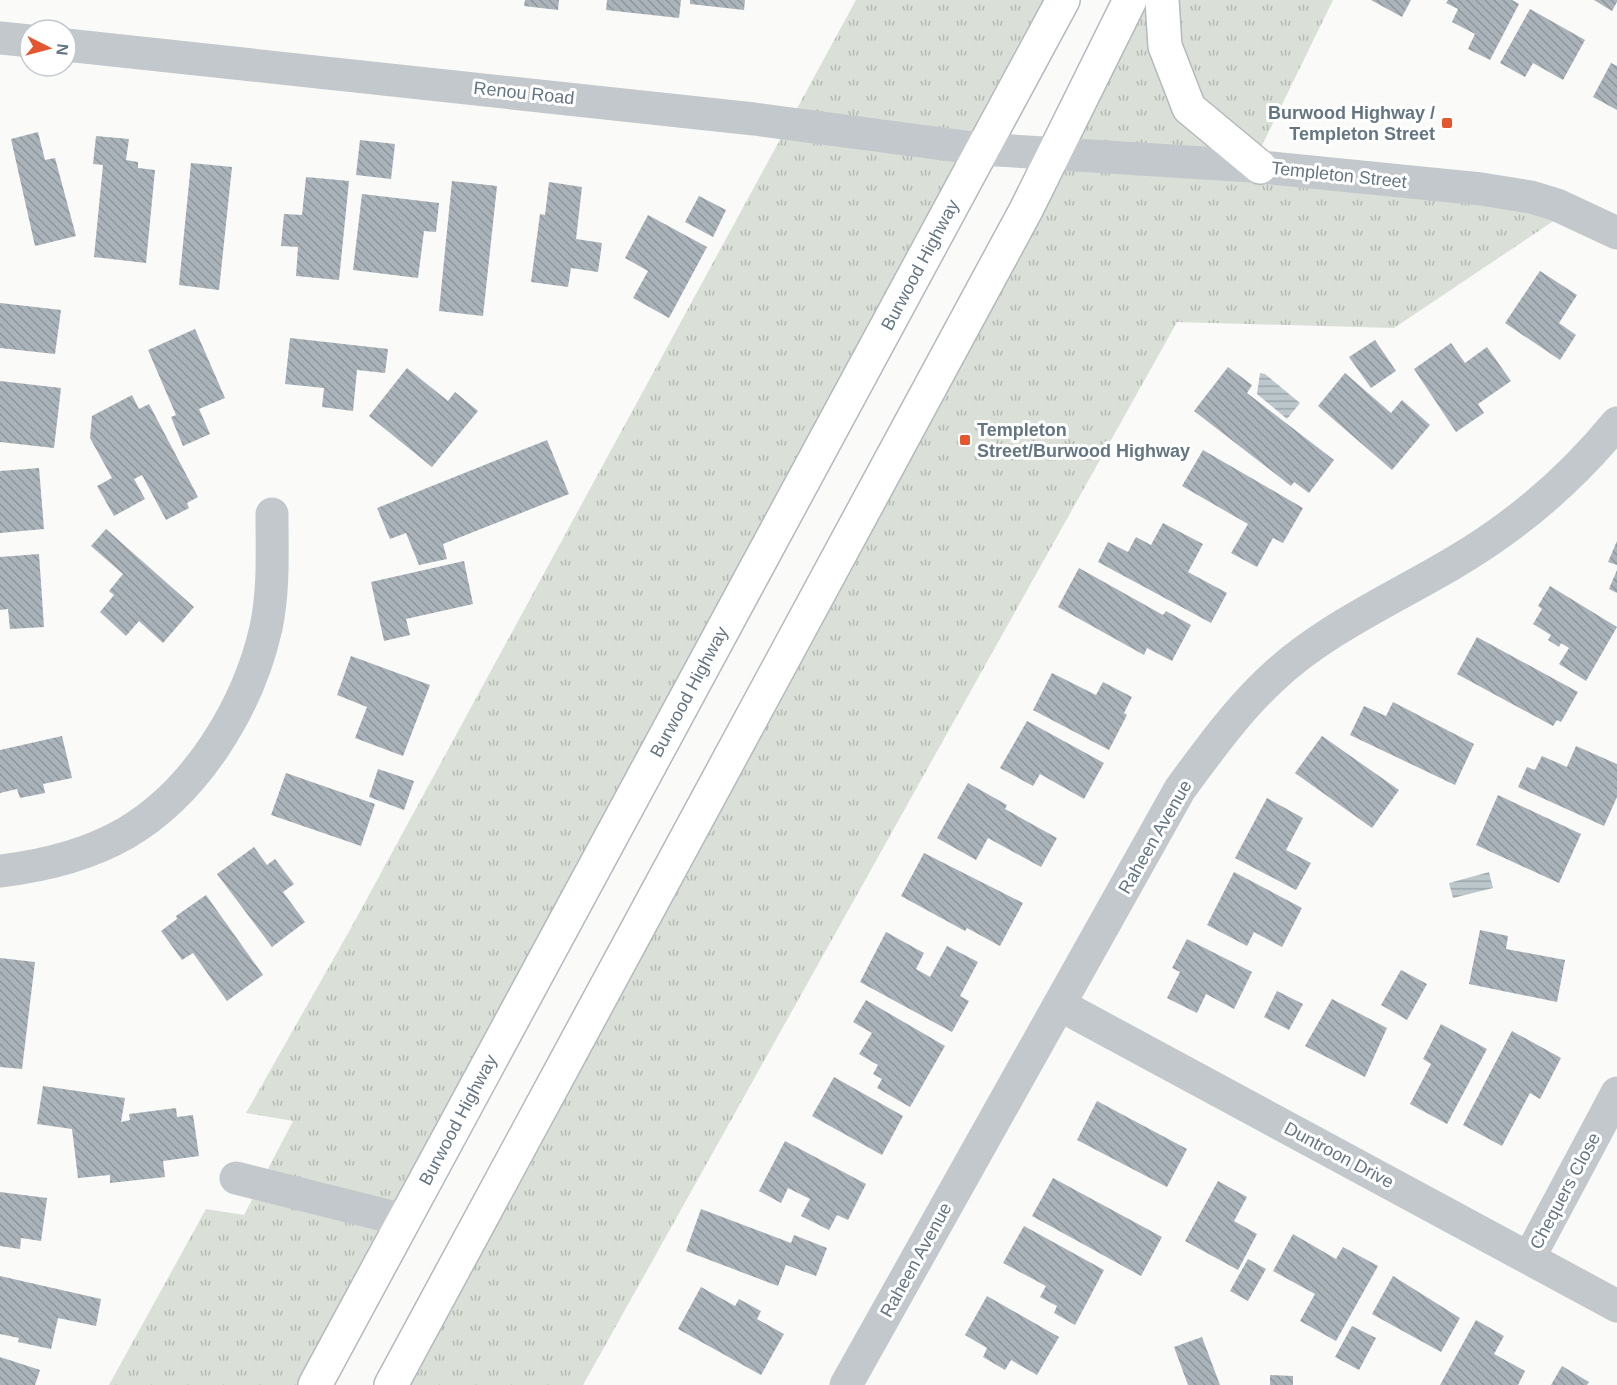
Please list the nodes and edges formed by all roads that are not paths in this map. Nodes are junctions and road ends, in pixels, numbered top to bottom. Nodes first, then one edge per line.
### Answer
1 (1063, 0) edge
2 (1130, 0) edge
3 (1162, 0) edge
4 (0, 38) edge
5 (18, 40) edge
6 (78, 46) edge
7 (981, 149) junction
8 (1053, 153) junction
9 (1260, 167) junction
10 (1617, 233) edge
11 (1617, 423) edge
12 (272, 514) dead end
13 (0, 871) edge
14 (1060, 1005) junction
15 (1617, 1093) edge
16 (236, 1178) dead end
17 (404, 1220) junction
18 (1529, 1258) junction
19 (1617, 1306) edge
20 (315, 1385) edge
21 (391, 1385) edge
22 (846, 1385) edge

1 - 7 highway, Burwood Highway
2 - 8 highway
3 - 9 highway
4 - 5 street
6 - 7 street, Renou Road
7 - 8 street, Renou Road
7 - 17 highway, Burwood Highway
8 - 9 street, Templeton Street
8 - 21 highway
9 - 10 street, Templeton Street
11 - 14 street, Raheen Avenue
12 - 13 street
14 - 18 street, Duntroon Drive
14 - 22 street, Raheen Avenue
15 - 18 street, Chequers Close
16 - 17 street
17 - 20 highway, Burwood Highway
18 - 19 street, Duntroon Drive

